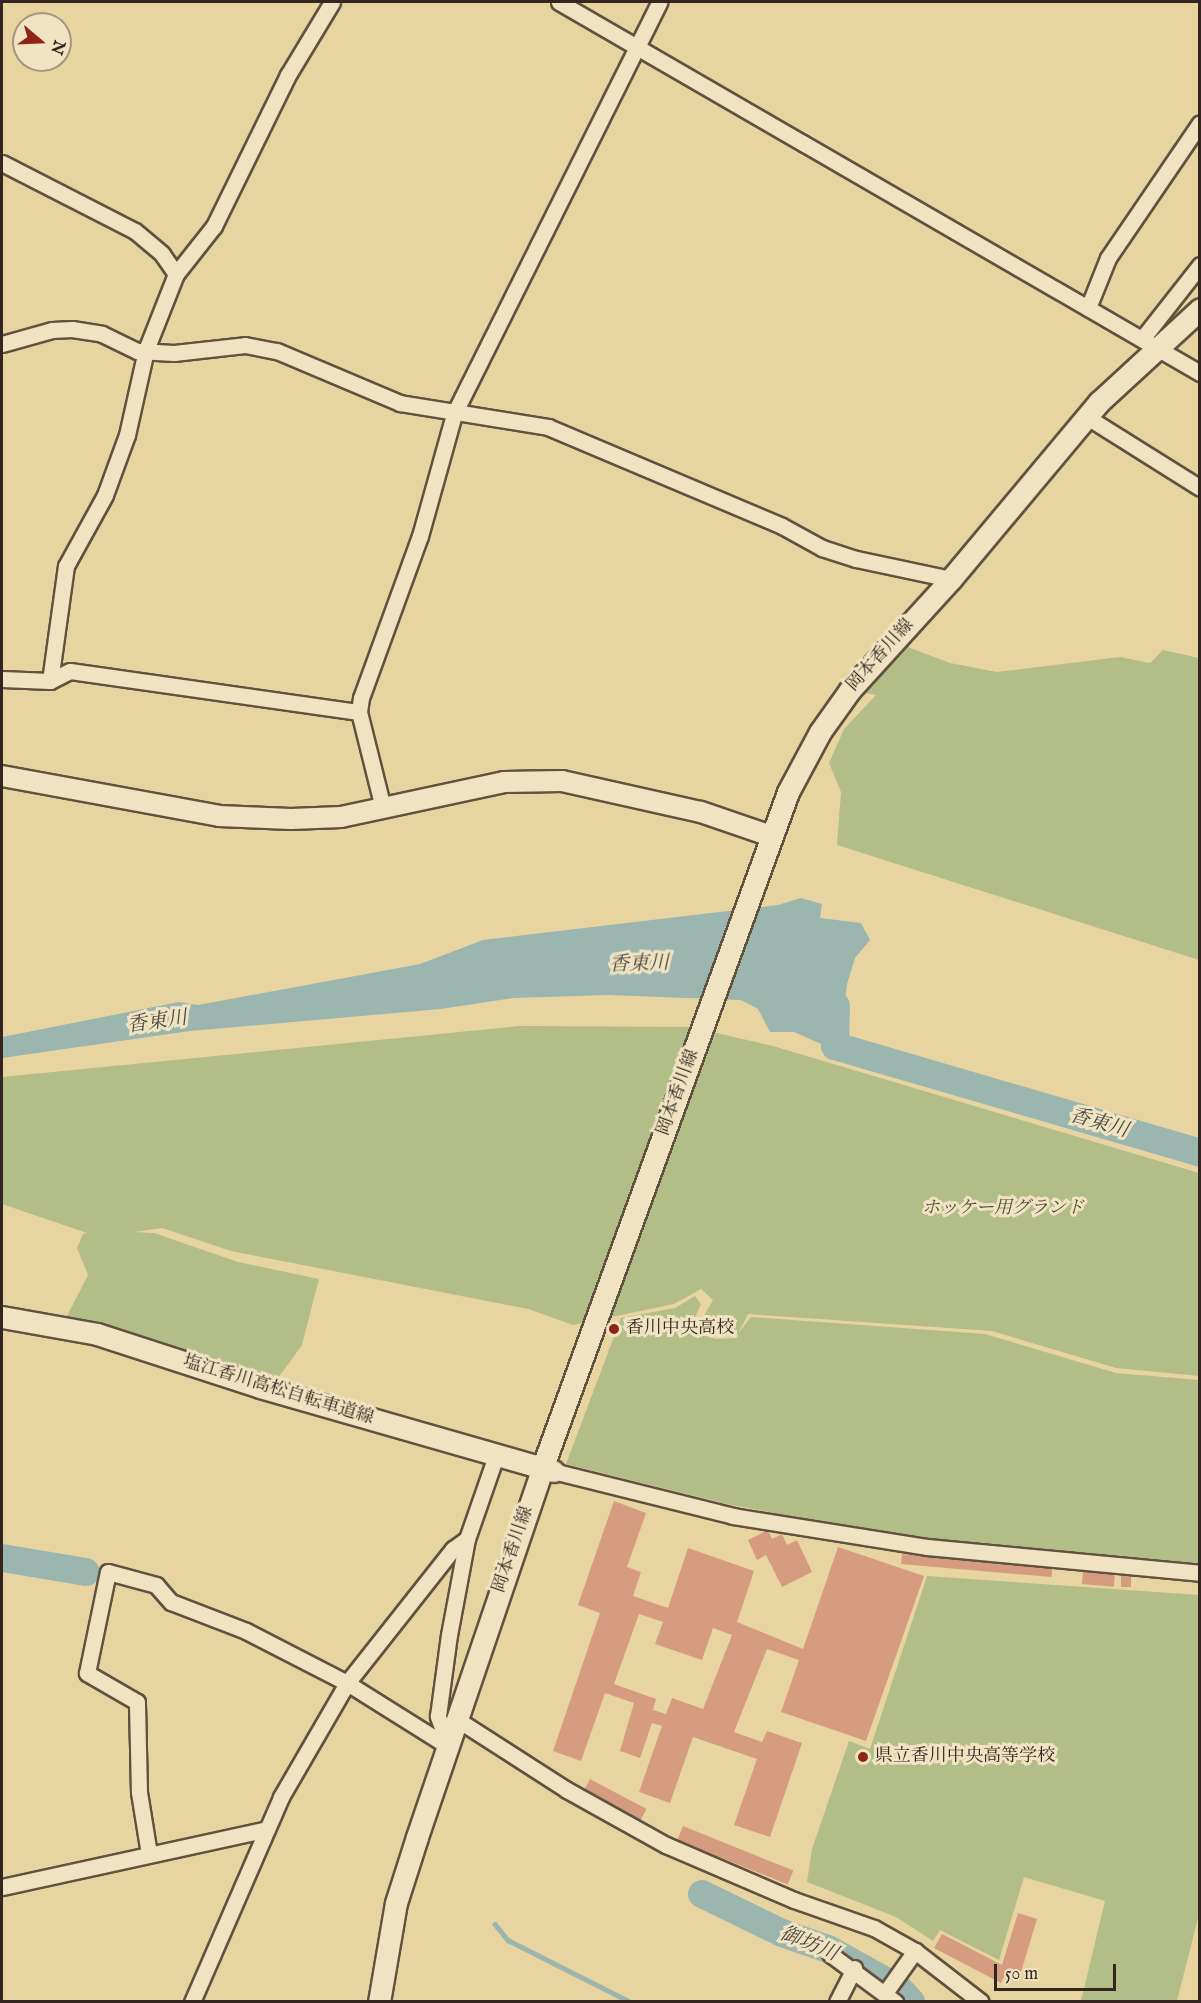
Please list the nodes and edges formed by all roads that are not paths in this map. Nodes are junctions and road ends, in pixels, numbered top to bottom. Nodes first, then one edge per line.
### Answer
1 (332, 2) edge
2 (559, 2) edge
3 (659, 2) edge
4 (637, 46) junction
5 (1200, 123) edge
6 (2, 163) edge
7 (1200, 265) edge
8 (176, 274) junction
9 (1088, 308) junction
10 (1200, 309) edge
11 (1148, 343) junction
12 (2, 344) edge
13 (146, 350) junction
14 (1200, 373) edge
15 (454, 414) junction
16 (1087, 417) junction
17 (1200, 488) edge
18 (951, 579) junction
19 (2, 679) edge
20 (50, 681) junction
21 (359, 712) junction
22 (2, 776) edge
23 (382, 808) junction
24 (771, 836) junction
25 (2, 1317) edge
26 (497, 1453) junction
27 (548, 1468) junction
28 (466, 1539) junction
29 (1200, 1573) edge
30 (346, 1683) junction
31 (458, 1720) junction
32 (448, 1747) junction
33 (267, 1829) junction
34 (149, 1854) junction
35 (2, 1887) edge
36 (915, 1951) junction
37 (830, 1954) dead end
38 (854, 1968) junction
39 (890, 1997) edge
40 (193, 2001) edge
41 (379, 2001) edge
42 (837, 2001) edge
43 (981, 2001) edge

1 - 8 street
2 - 4 street
3 - 4 street
4 - 9 street
4 - 15 street
5 - 9 street
6 - 8 street
7 - 11 street
8 - 13 street
9 - 11 street
10 - 11 main road, 岡本香川線
11 - 14 street
11 - 16 main road, 岡本香川線
12 - 13 street
13 - 15 street
13 - 20 street
15 - 18 street
15 - 21 street
16 - 17 street
16 - 18 main road, 岡本香川線
18 - 24 main road, 岡本香川線
19 - 20 street
20 - 21 street
21 - 23 street
22 - 23 street
23 - 24 street
24 - 27 main road, 岡本香川線
25 - 26 main road, 塩江香川高松自転車道線
26 - 27 main road, 塩江香川高松自転車道線
26 - 28 street
27 - 29 street
27 - 31 main road, 岡本香川線
28 - 30 street
28 - 32 street
30 - 32 street
30 - 33 street
30 - 34 street
31 - 32 main road, 岡本香川線
31 - 36 street
32 - 41 main road, 岡本香川線
33 - 34 street
33 - 40 street
34 - 35 street
36 - 39 street
36 - 43 street
37 - 38 street
38 - 39 street
38 - 42 street

